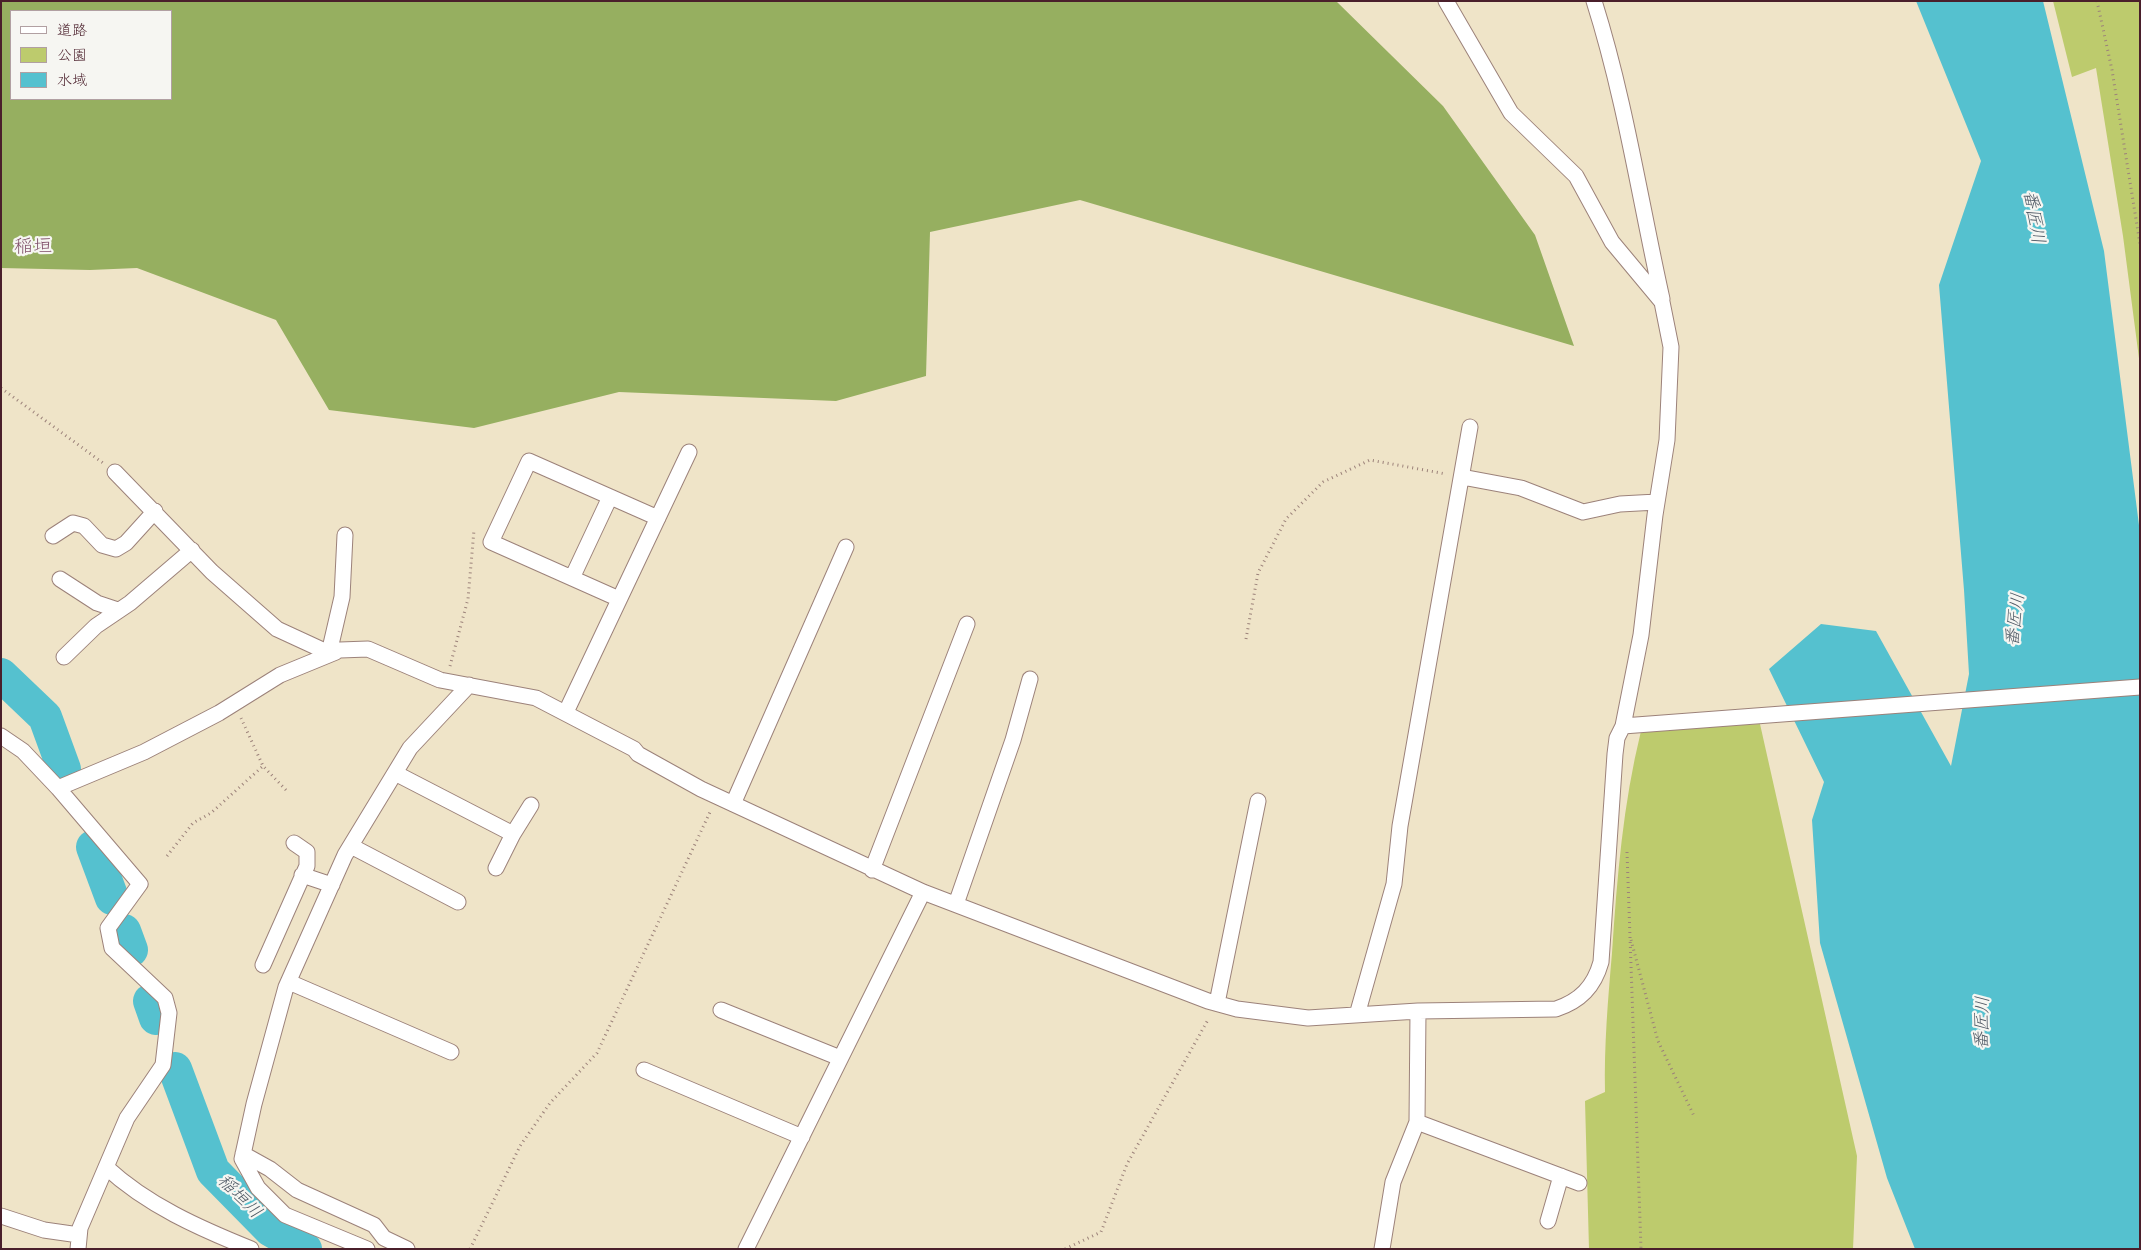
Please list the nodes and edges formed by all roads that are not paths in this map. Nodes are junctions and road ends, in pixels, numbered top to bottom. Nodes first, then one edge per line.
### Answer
1 (1446, 1) edge
2 (1594, 1) edge
3 (1662, 302) junction
4 (1470, 427) dead end
5 (689, 452) dead end
6 (115, 472) road end
7 (1462, 477) junction
8 (610, 497) junction
9 (1657, 502) junction
10 (155, 511) junction
11 (658, 518) junction
12 (345, 535) dead end
13 (54, 536) dead end
14 (846, 547) dead end
15 (192, 550) junction
16 (572, 578) junction
17 (60, 579) dead end
18 (619, 599) junction
19 (118, 610) junction
20 (967, 624) dead end
21 (334, 652) junction
22 (64, 657) dead end
23 (1030, 679) dead end
24 (469, 685) junction
25 (2140, 687) edge
26 (566, 712) junction
27 (1623, 726) junction
28 (1, 736) edge
29 (395, 773) junction
30 (58, 788) junction
31 (1258, 801) dead end
32 (733, 804) junction
33 (531, 805) dead end
34 (513, 834) junction
35 (294, 843) dead end
36 (350, 846) junction
37 (496, 868) dead end
38 (872, 870) junction
39 (302, 874) junction
40 (332, 885) junction
41 (923, 892) junction
42 (458, 902) dead end
43 (956, 904) junction
44 (262, 965) dead end
45 (289, 982) junction
46 (1217, 1003) junction
47 (721, 1010) dead end
48 (1418, 1011) junction
49 (1357, 1015) junction
50 (451, 1052) dead end
51 (840, 1058) junction
52 (644, 1070) dead end
53 (1417, 1122) junction
54 (802, 1136) junction
55 (243, 1154) junction
56 (106, 1167) junction
57 (1561, 1176) junction
58 (1579, 1183) dead end
59 (1, 1216) edge
60 (1548, 1221) dead end
61 (79, 1242) edge
62 (251, 1249) edge
63 (367, 1249) edge
64 (407, 1249) edge
65 (746, 1249) edge
66 (1382, 1249) edge

1 - 3 street
2 - 3 street
3 - 9 street
4 - 7 street
5 - 11 street
6 - 10 street
7 - 9 street
7 - 49 street
8 - 11 street
8 - 16 street
8 - 16 street
9 - 27 street
10 - 13 street
10 - 15 street
11 - 18 street
12 - 21 street
14 - 32 street
15 - 19 street
15 - 21 street
16 - 18 street
17 - 19 street
18 - 26 street
19 - 22 street
20 - 38 street
21 - 24 street
21 - 30 street
23 - 43 street
24 - 26 street
24 - 29 street
25 - 27 street
26 - 32 street
27 - 48 street
28 - 30 street
29 - 34 street
29 - 36 street
30 - 56 street
31 - 46 street
32 - 38 street
33 - 34 street
34 - 37 street
35 - 39 street
36 - 40 street
36 - 42 street
38 - 41 street
39 - 40 street
39 - 44 street
40 - 45 street
41 - 43 street
41 - 51 street
43 - 46 street
45 - 50 street
45 - 55 street
46 - 49 street
47 - 51 street
48 - 49 street
48 - 53 street
51 - 54 street
52 - 54 street
53 - 57 street
53 - 66 street
54 - 65 street
55 - 63 street
55 - 64 street
56 - 61 street
56 - 62 street
57 - 58 street
57 - 60 street
59 - 61 street

